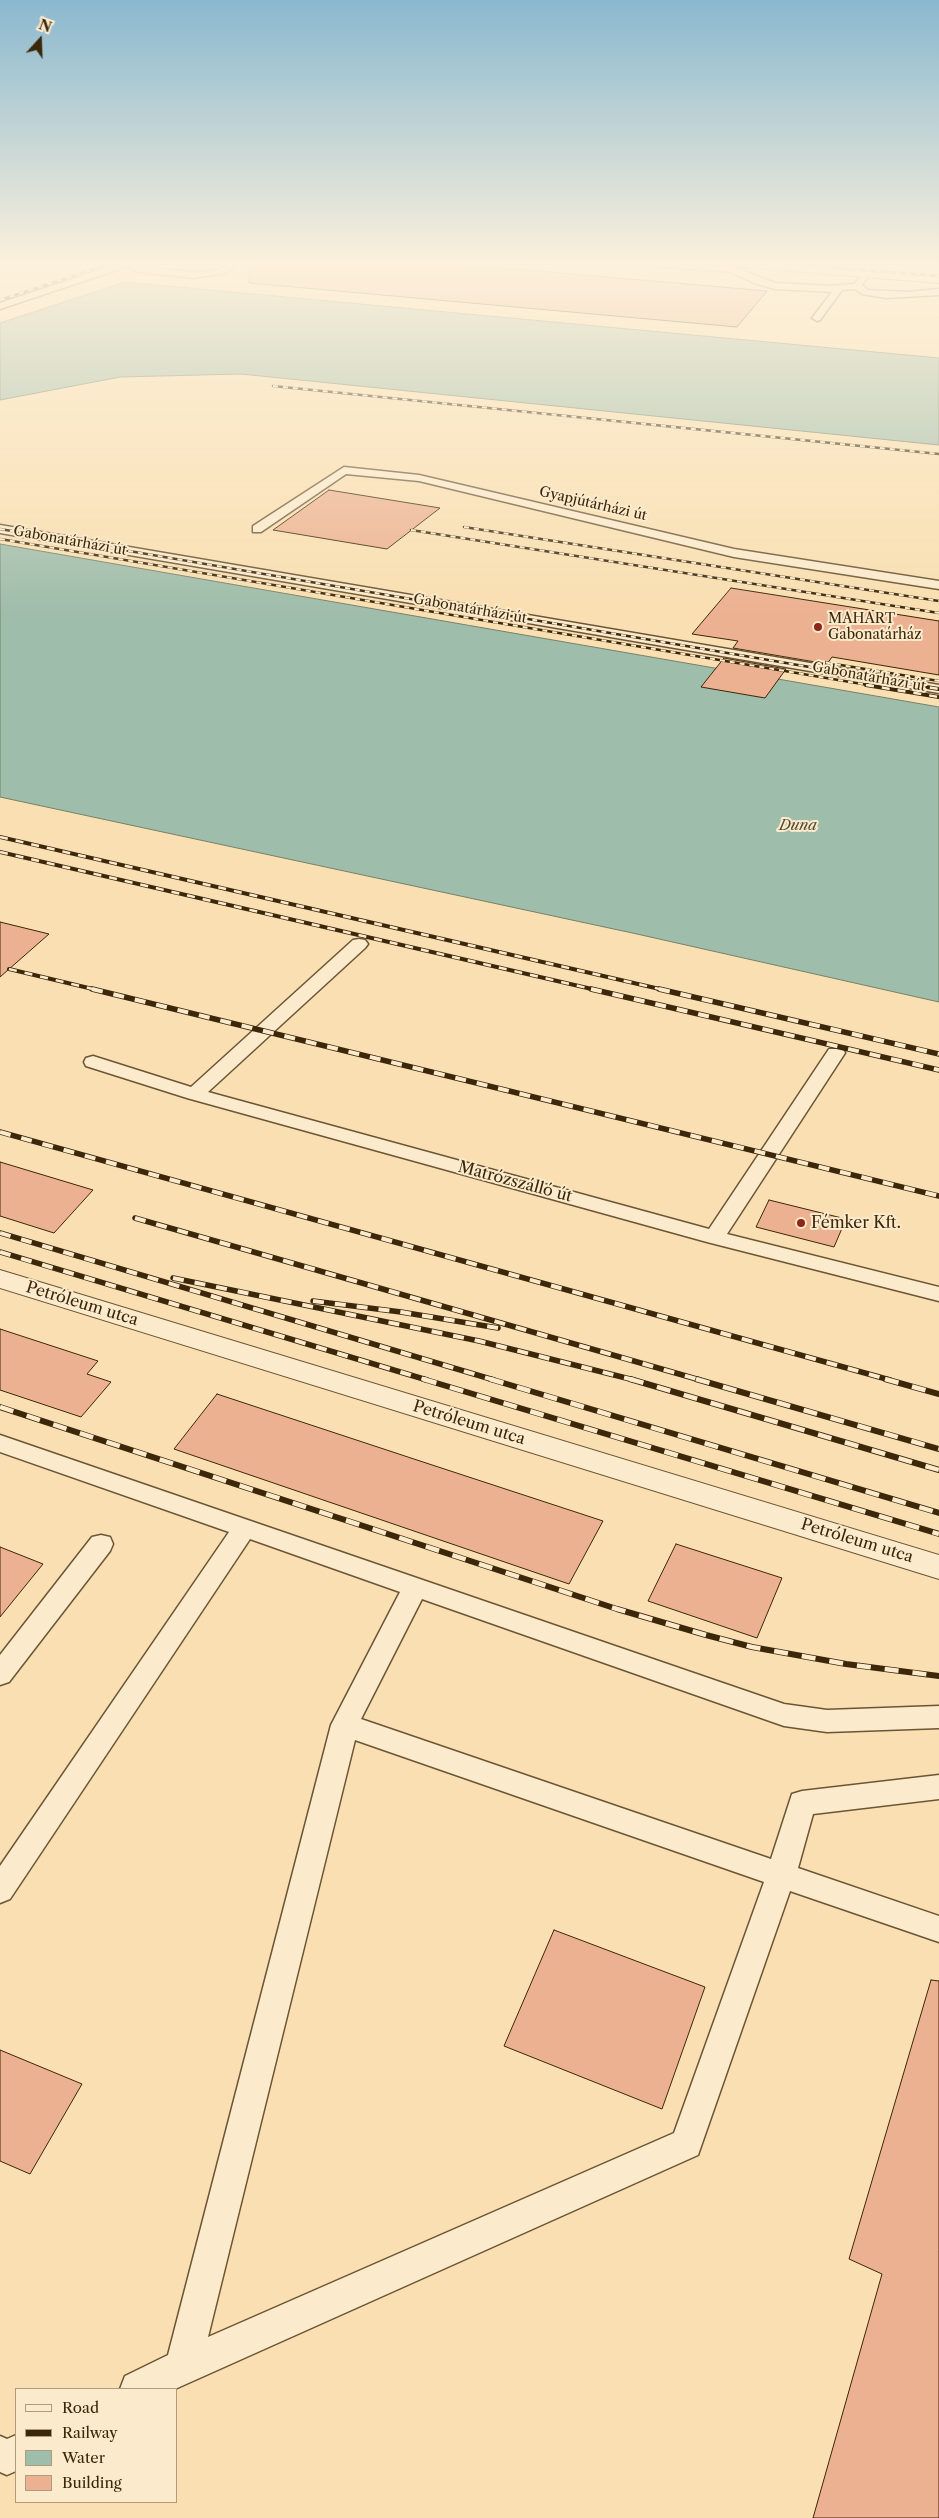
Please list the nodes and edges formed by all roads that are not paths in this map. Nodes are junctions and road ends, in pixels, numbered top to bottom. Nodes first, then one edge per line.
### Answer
1 (0, 529) edge
2 (257, 529) dead end
3 (939, 585) edge
4 (939, 689) edge
5 (359, 944) dead end
6 (836, 1053) dead end
7 (93, 1062) dead end
8 (194, 1094) junction
9 (714, 1237) junction
10 (0, 1278) edge
11 (939, 1294) edge
12 (0, 1443) edge
13 (245, 1528) junction
14 (101, 1544) dead end
15 (939, 1566) edge
16 (415, 1587) junction
17 (0, 1674) edge
18 (939, 1717) edge
19 (345, 1725) junction
20 (939, 1787) edge
21 (781, 1874) junction
22 (0, 1890) edge
23 (939, 1929) edge
24 (183, 2366) junction
25 (140, 2388) edge
26 (15, 2453) edge
27 (0, 2454) edge

1 - 4 lane, Gabonatárházi út
2 - 3 lane, Gyapjútárházi út
5 - 8 lane
6 - 9 lane
7 - 8 lane, Matrózszálló út
8 - 9 lane, Matrózszálló út
9 - 11 lane, Matrózszálló út
10 - 15 street, Petróleum utca
12 - 13 lane
13 - 16 lane
13 - 22 lane
14 - 17 lane
16 - 18 lane
16 - 19 lane
19 - 21 lane
19 - 24 lane
20 - 21 lane
21 - 23 lane
21 - 24 lane
24 - 25 lane
26 - 27 lane

